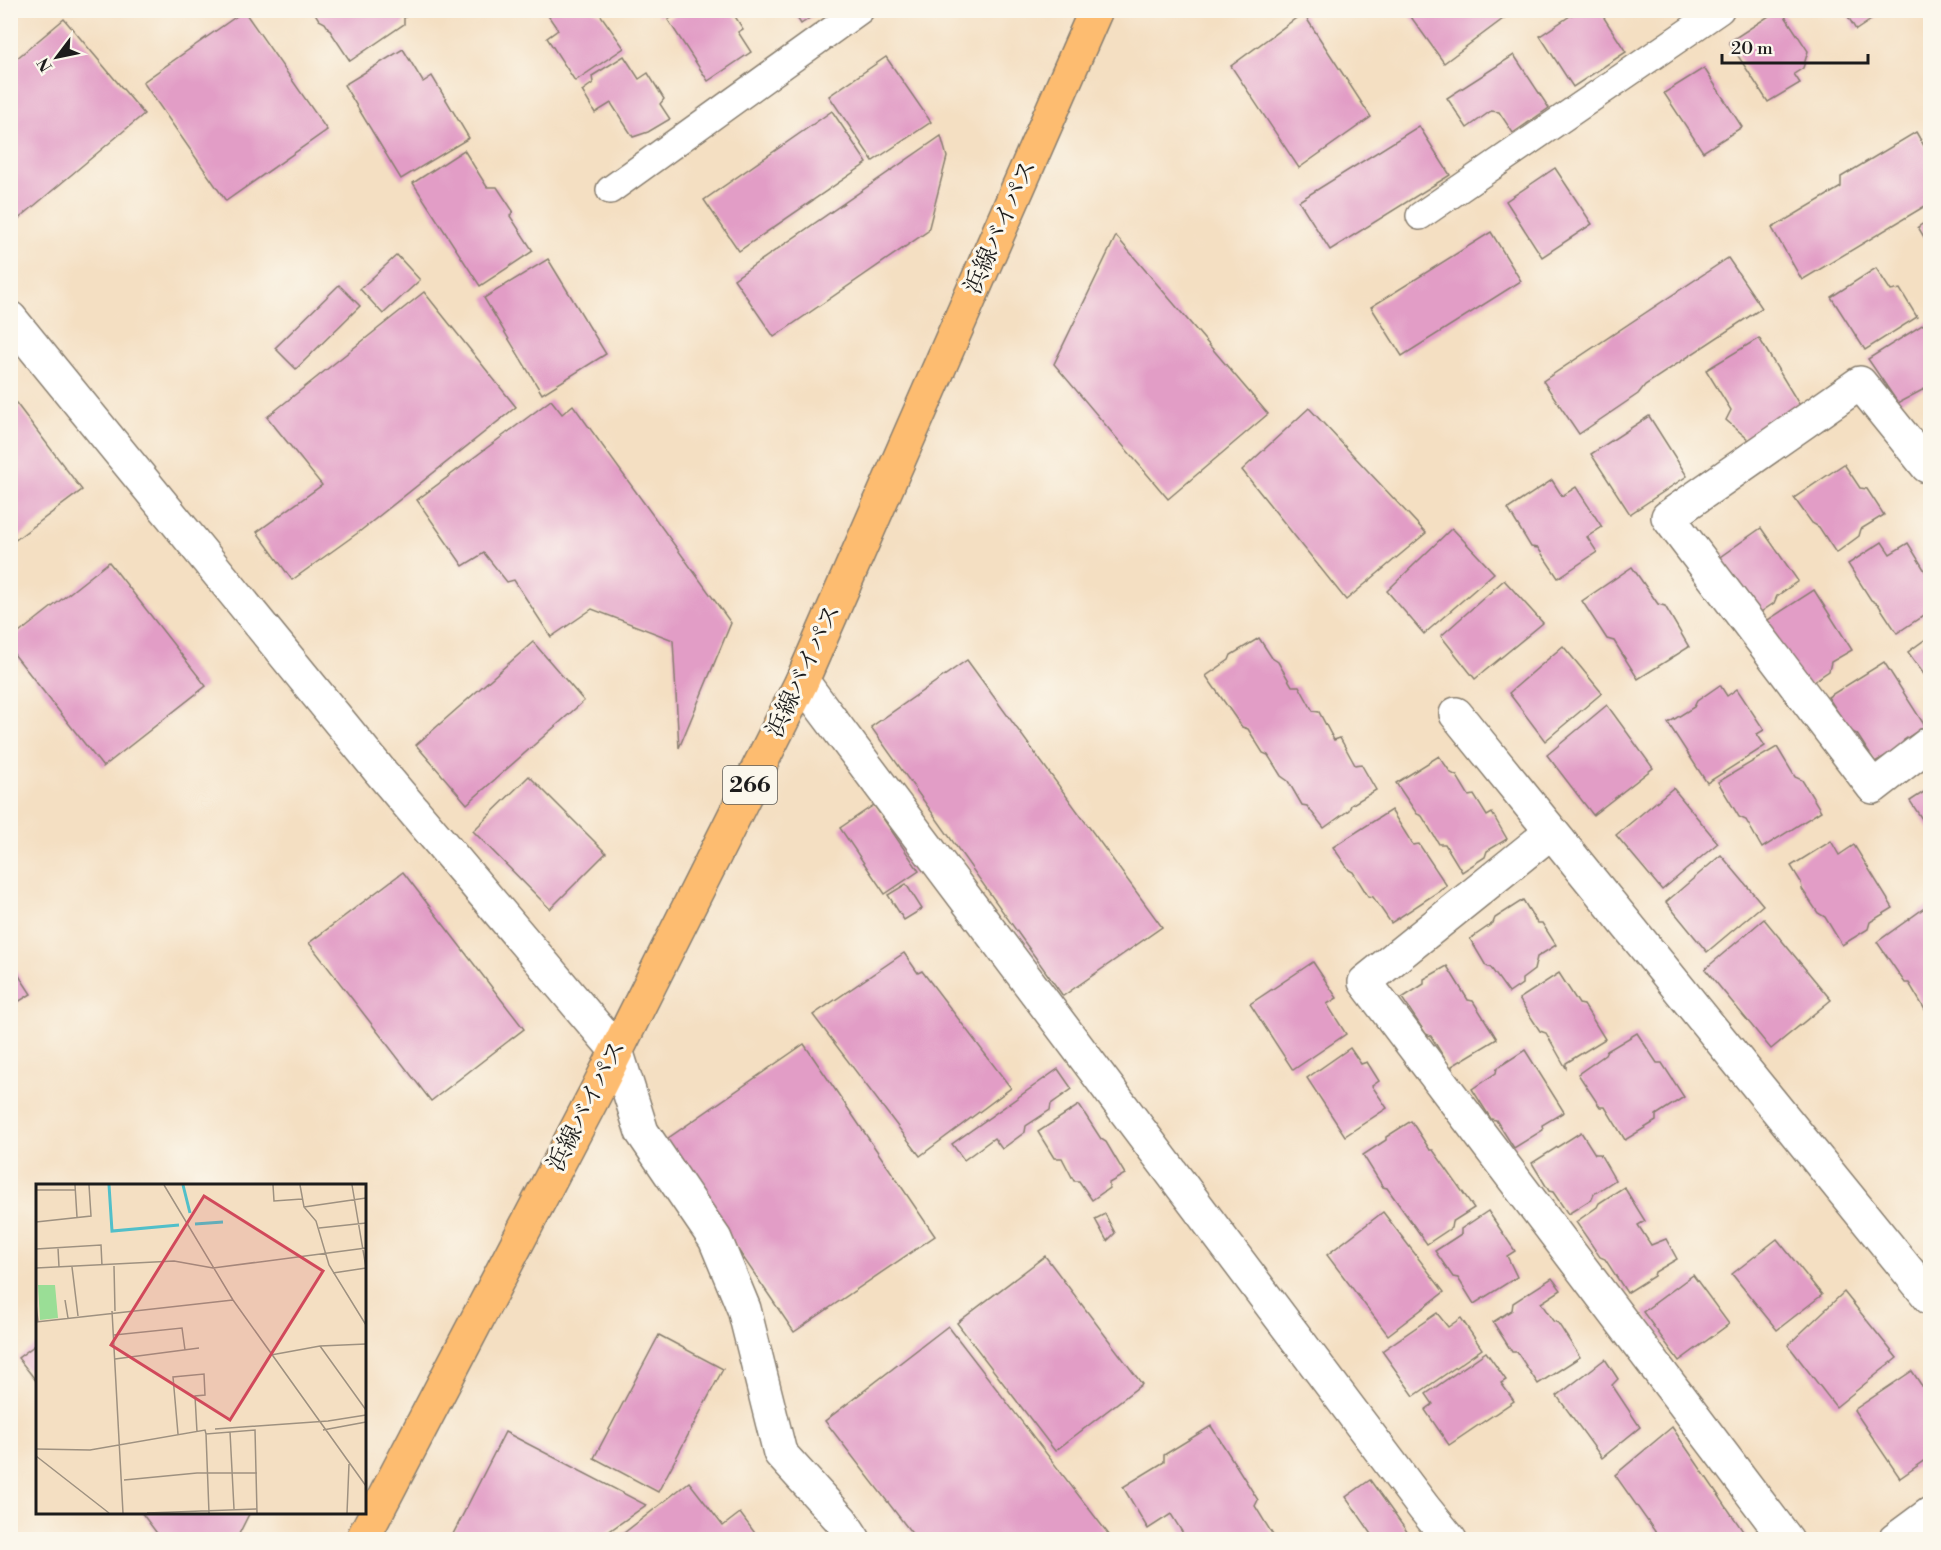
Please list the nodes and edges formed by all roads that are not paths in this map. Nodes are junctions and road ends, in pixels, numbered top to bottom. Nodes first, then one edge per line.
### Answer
1 (860, 10) edge
2 (1096, 10) edge
3 (1720, 10) edge
4 (610, 190) dead end
5 (1420, 216) dead end
6 (10, 318) edge
7 (1930, 464) edge
8 (802, 681) junction
9 (1456, 714) dead end
10 (1930, 743) edge
11 (1551, 832) junction
12 (616, 1050) junction
13 (1930, 1298) edge
14 (1930, 1514) edge
15 (362, 1539) edge
16 (855, 1539) edge
17 (1450, 1539) edge
18 (1787, 1539) edge
19 (1895, 1539) edge

1 - 4 lane
2 - 8 highway, 浜線バイパス / 266
3 - 5 lane
6 - 12 street
7 - 10 street
8 - 12 highway, 浜線バイパス / 266
8 - 17 street
9 - 11 street
11 - 13 street
11 - 18 street
12 - 15 highway, 浜線バイパス / 266
12 - 16 street
14 - 19 street

